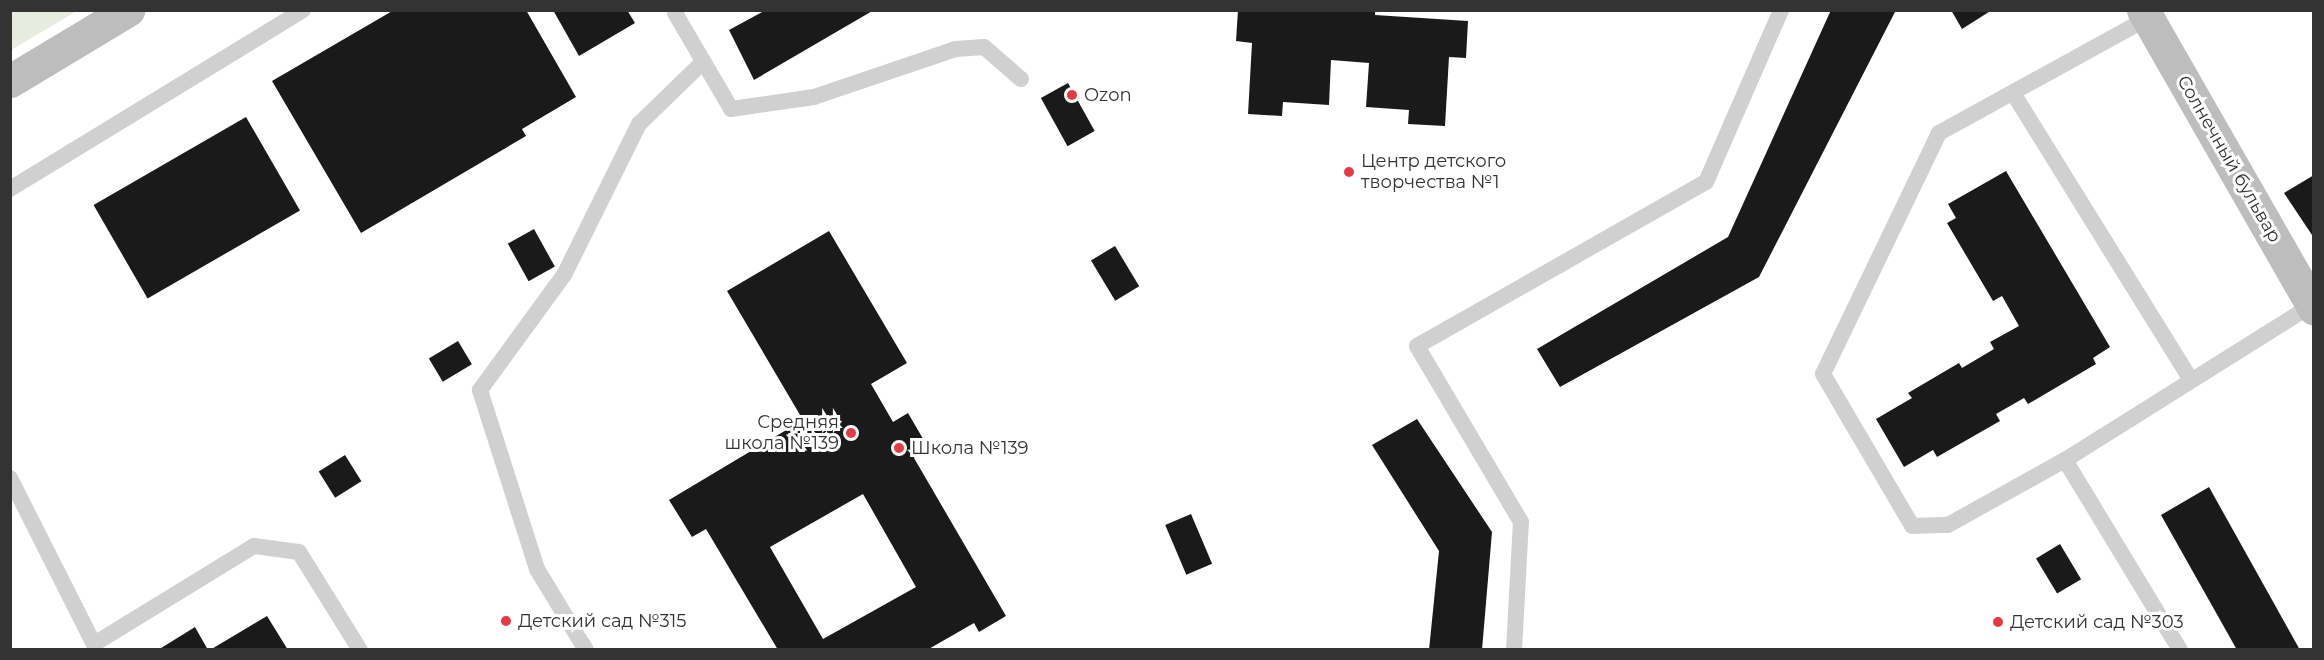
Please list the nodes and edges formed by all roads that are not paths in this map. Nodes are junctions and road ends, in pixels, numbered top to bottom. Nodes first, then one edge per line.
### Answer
1 (128, 10) edge
2 (303, 10) edge
3 (1781, 10) edge
4 (676, 11) edge
5 (2146, 14) edge
6 (703, 62) junction
7 (1021, 79) dead end
8 (10, 81) edge
9 (2013, 93) junction
10 (10, 189) edge
11 (2313, 307) edge
12 (2190, 379) junction
13 (2065, 460) junction
14 (10, 478) edge
15 (360, 650) edge
16 (586, 650) edge
17 (1514, 650) edge
18 (2180, 650) edge

1 - 8 main road
2 - 10 lane
3 - 17 lane
4 - 6 lane
5 - 9 lane
5 - 11 main road, Солнечный бульвар
6 - 7 lane
6 - 16 lane
9 - 12 lane
9 - 13 lane
11 - 12 lane
12 - 13 lane
13 - 18 lane
14 - 15 lane

